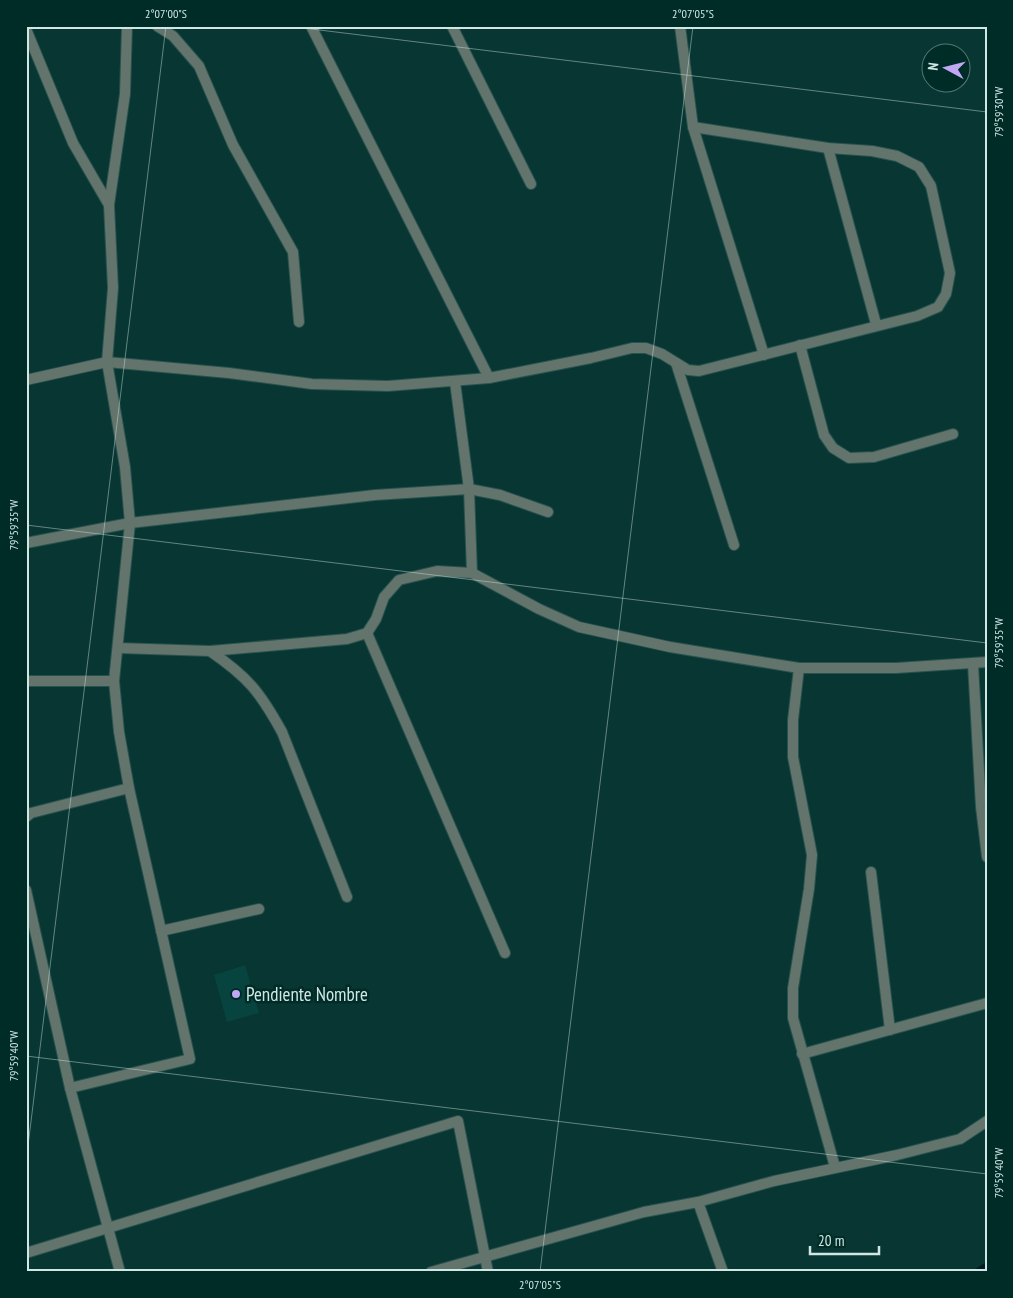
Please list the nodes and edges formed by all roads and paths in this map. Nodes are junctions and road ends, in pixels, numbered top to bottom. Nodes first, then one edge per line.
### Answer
1 (127, 26) edge
2 (157, 26) edge
3 (311, 26) edge
4 (452, 26) edge
5 (680, 26) edge
6 (26, 29) edge
7 (693, 127) junction
8 (828, 148) junction
9 (531, 184) dead end
10 (108, 205) junction
11 (299, 322) dead end
12 (876, 324) junction
13 (800, 345) junction
14 (764, 355) junction
15 (107, 362) junction
16 (676, 363) junction
17 (489, 378) junction
18 (26, 380) edge
19 (455, 382) junction
20 (953, 434) dead end
21 (469, 488) junction
22 (548, 512) dead end
23 (130, 522) junction
24 (26, 543) edge
25 (734, 545) dead end
26 (472, 573) junction
27 (367, 633) junction
28 (118, 648) junction
29 (210, 651) junction
30 (987, 662) edge
31 (973, 664) junction
32 (799, 668) junction
33 (26, 681) edge
34 (114, 681) junction
35 (129, 788) junction
36 (984, 807) edge
37 (26, 817) edge
38 (987, 856) edge
39 (871, 872) dead end
40 (26, 890) edge
41 (347, 896) dead end
42 (259, 909) dead end
43 (161, 931) junction
44 (505, 953) dead end
45 (987, 1003) edge
46 (890, 1030) junction
47 (802, 1054) junction
48 (70, 1088) junction
49 (987, 1121) edge
50 (835, 1166) junction
51 (698, 1202) junction
52 (109, 1228) junction
53 (26, 1253) edge
54 (484, 1256) junction
55 (120, 1272) edge
56 (431, 1272) edge
57 (488, 1272) edge
58 (723, 1272) edge

1 - 10 street
2 - 11 street
3 - 17 street
4 - 9 street
5 - 7 street
6 - 10 street
7 - 8 street
7 - 14 street
8 - 12 street
8 - 12 street
10 - 15 street
12 - 13 street
13 - 14 street
13 - 20 street
14 - 16 street
15 - 18 street
15 - 19 street
15 - 23 street
16 - 17 street
16 - 25 street
17 - 19 street
19 - 21 street
21 - 22 street
21 - 23 street
21 - 26 street
23 - 24 street
23 - 28 street
26 - 27 street
26 - 32 street
27 - 29 street
27 - 44 street
28 - 29 street
28 - 34 street
29 - 41 street
30 - 31 street
31 - 32 street
31 - 36 street
32 - 47 street
33 - 34 street
34 - 35 street
35 - 37 street
35 - 43 street
36 - 38 street
39 - 46 street
40 - 48 street
42 - 43 street
43 - 48 street
45 - 46 street
46 - 47 street
47 - 50 street
48 - 52 street
49 - 50 street
50 - 51 street
51 - 54 street
51 - 58 street
52 - 53 street
52 - 54 street
52 - 55 street
54 - 56 street
54 - 57 street

